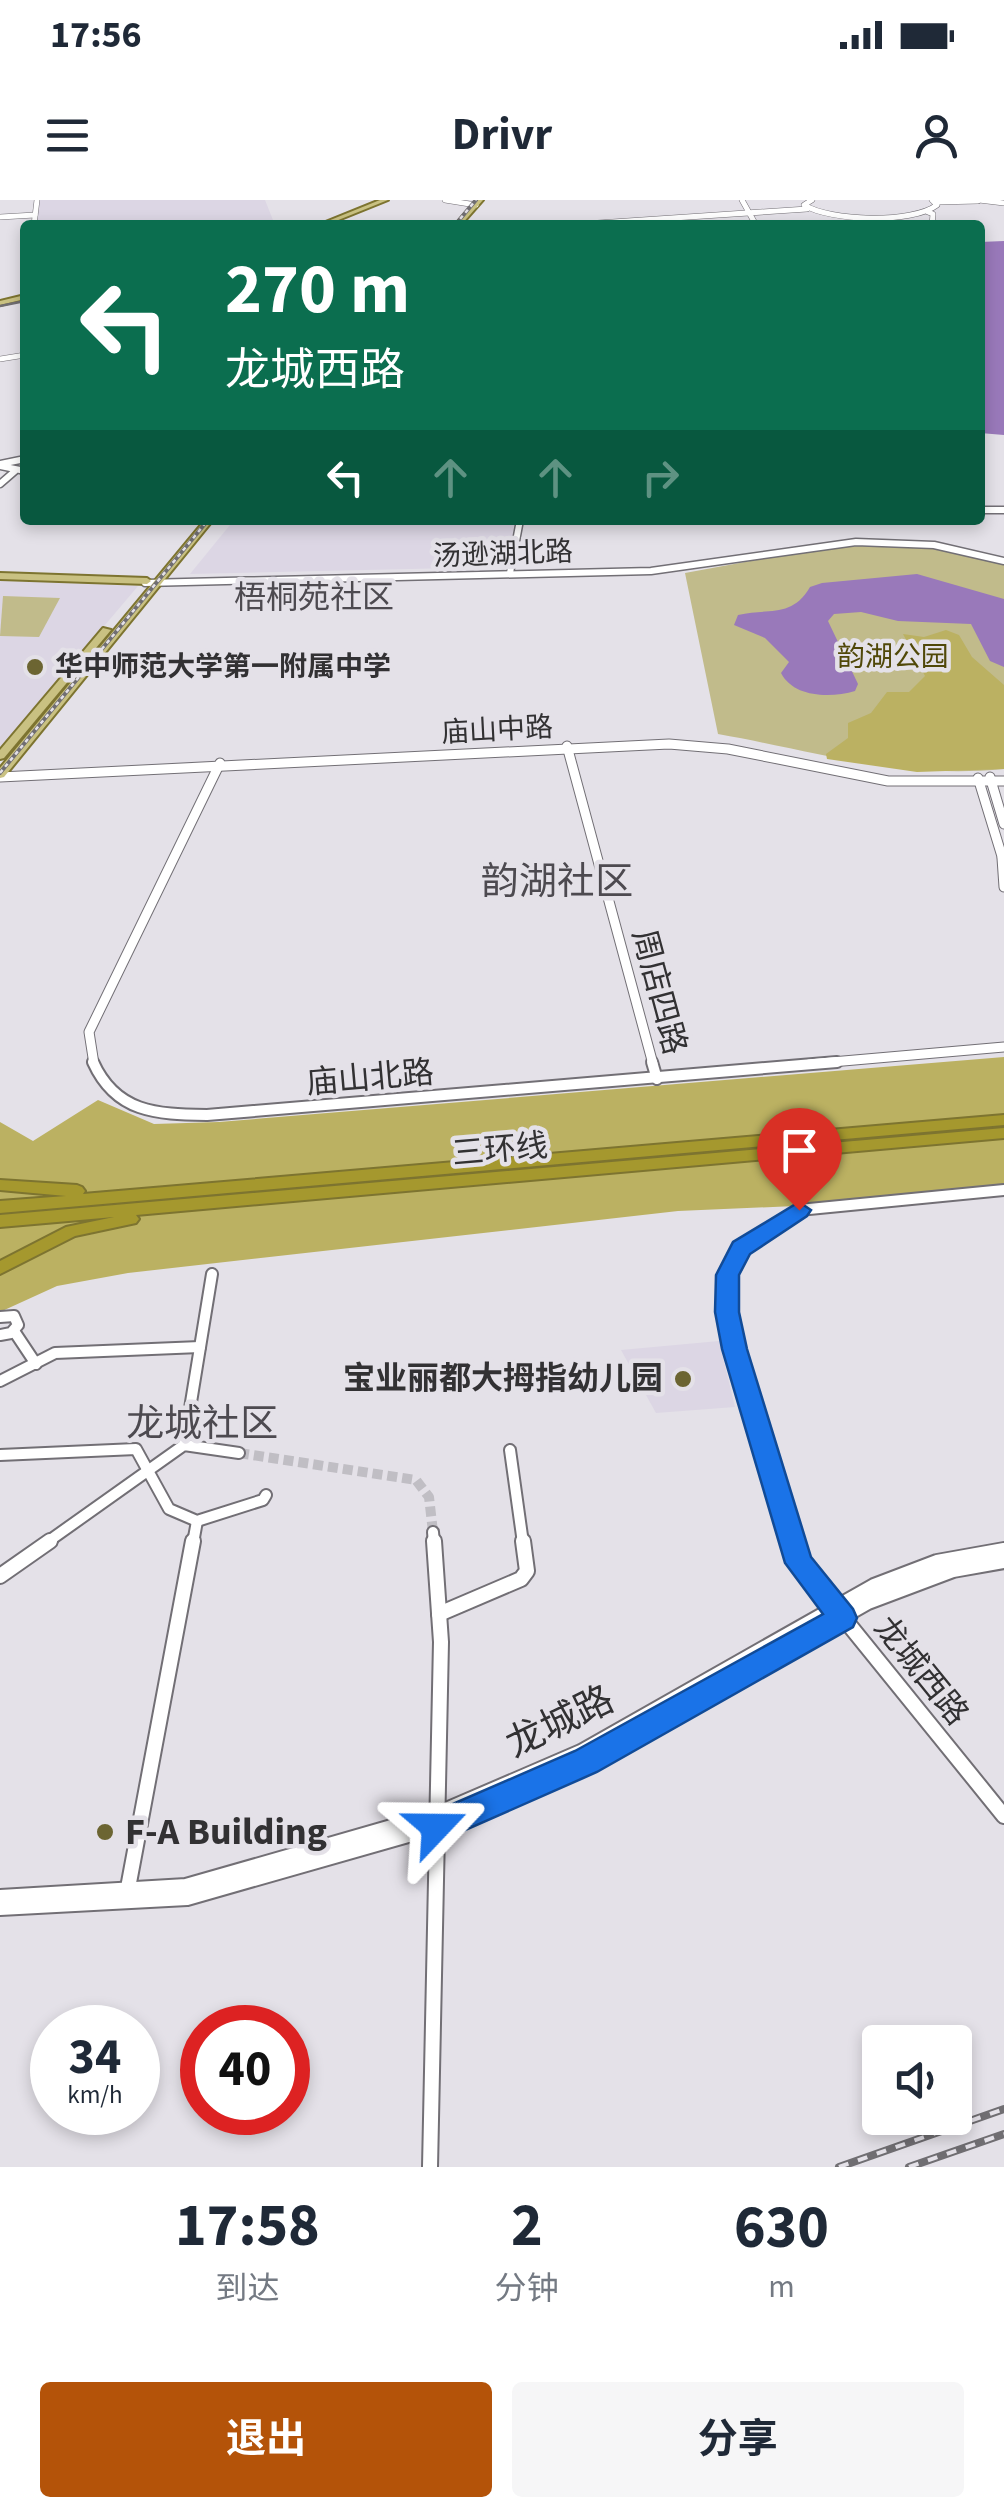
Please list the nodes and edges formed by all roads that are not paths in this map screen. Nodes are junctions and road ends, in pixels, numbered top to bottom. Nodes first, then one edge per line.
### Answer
1 (38, 200) edge
2 (388, 200) edge
3 (446, 200) edge
4 (742, 200) edge
5 (812, 200) edge
6 (978, 200) edge
7 (934, 201) edge
8 (472, 202) edge
9 (1004, 203) edge
10 (808, 209) junction
11 (928, 212) junction
12 (752, 213) junction
13 (36, 215) junction
14 (847, 216) junction
15 (0, 217) edge
16 (35, 220) edge
17 (338, 220) edge
18 (452, 220) edge
19 (645, 220) edge
20 (754, 220) edge
21 (851, 220) edge
22 (932, 220) edge
23 (0, 465) edge
24 (15, 472) junction
25 (20, 472) edge
26 (0, 484) edge
27 (194, 525) edge
28 (204, 525) edge
29 (519, 525) edge
30 (1004, 558) edge
31 (510, 573) junction
32 (0, 577) edge
33 (151, 582) junction
34 (567, 747) junction
35 (0, 756) edge
36 (220, 765) junction
37 (0, 775) edge
38 (1004, 778) edge
39 (991, 780) junction
40 (980, 781) junction
41 (1004, 824) edge
42 (1003, 860) edge
43 (1004, 886) edge
44 (1004, 1047) edge
45 (657, 1079) junction
46 (1004, 1120) edge
47 (1004, 1133) edge
48 (360, 1177) junction
49 (0, 1185) edge
50 (1004, 1190) edge
51 (95, 1191) junction
52 (260, 1199) junction
53 (0, 1203) edge
54 (0, 1221) edge
55 (0, 1268) edge
56 (212, 1274) dead end
57 (0, 1317) edge
58 (14, 1331) junction
59 (0, 1335) edge
60 (200, 1347) junction
61 (36, 1364) junction
62 (0, 1381) edge
63 (184, 1445) junction
64 (510, 1450) dead end
65 (0, 1454) edge
66 (239, 1454) tunnel mouth
67 (149, 1470) junction
68 (266, 1496) dead end
69 (197, 1521) junction
70 (434, 1532) tunnel mouth
71 (1004, 1550) edge
72 (1004, 1561) edge
73 (0, 1576) edge
74 (439, 1614) junction
75 (840, 1614) junction
76 (1004, 1816) edge
77 (437, 1821) junction
78 (128, 1888) junction
79 (0, 1897) edge
80 (0, 1908) edge
81 (430, 2167) edge

1 - 13 street
2 - 17 main road
3 - 8 street
4 - 12 street
5 - 10 street
6 - 7 street
6 - 9 street
7 - 11 street
8 - 18 main road
10 - 12 street
10 - 14 street
11 - 14 street
11 - 22 street
12 - 19 street
12 - 20 street
13 - 15 street
13 - 16 street
14 - 21 street
23 - 24 street
24 - 25 street
24 - 26 street
27 - 33 main road
28 - 33 main road
29 - 31 street
30 - 31 street, 汤逊湖北路
30 - 33 street, 汤逊湖北路
31 - 33 street, 汤逊湖北路
32 - 33 main road, 汤逊湖北路
33 - 35 main road
33 - 37 main road
34 - 36 street, 庙山中路
34 - 40 street, 庙山中路
34 - 45 street, 周店四路
36 - 37 street, 庙山中路
36 - 45 street, 庙山北路
38 - 39 street
39 - 40 street
39 - 41 street
40 - 42 street
42 - 43 street
44 - 45 street, 庙山北路
46 - 48 highway, 三环线
47 - 52 highway, 三环线
48 - 51 highway
48 - 53 highway, 三环线
49 - 51 highway
50 - 75 street, 龙城西路
51 - 53 highway
52 - 54 highway, 三环线
52 - 55 highway
56 - 60 street
57 - 58 street
58 - 59 street
58 - 61 street
60 - 61 street
60 - 63 street
61 - 62 street
63 - 66 street
63 - 67 street
64 - 74 street
65 - 67 street
67 - 69 street
67 - 73 street
68 - 69 street
69 - 78 street
70 - 74 street
71 - 75 street, 龙城路
72 - 75 street, 龙城路
74 - 77 street
75 - 76 street, 龙城西路
75 - 77 street, 龙城路
77 - 78 street, 龙城路
77 - 80 street, 龙城路
77 - 81 street
78 - 79 street, 龙城路

